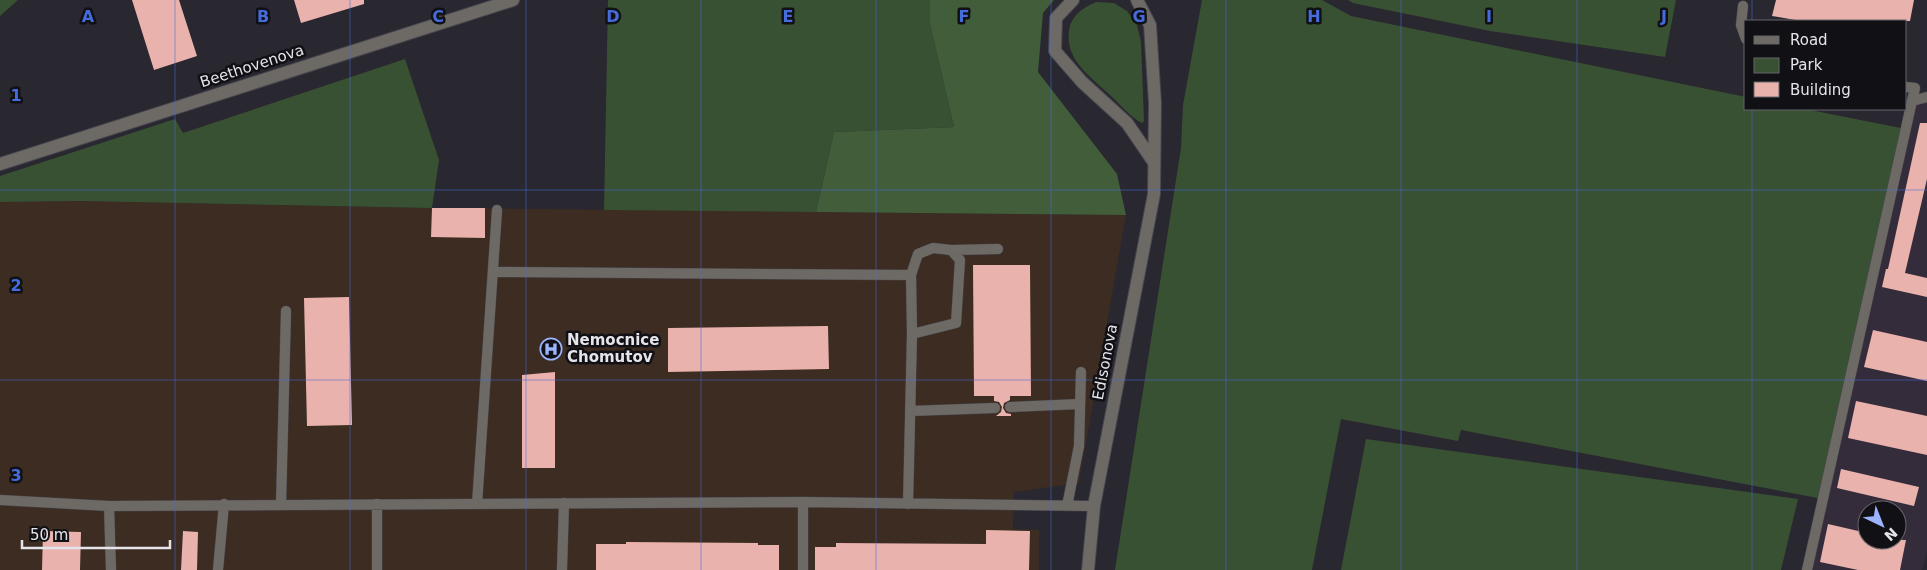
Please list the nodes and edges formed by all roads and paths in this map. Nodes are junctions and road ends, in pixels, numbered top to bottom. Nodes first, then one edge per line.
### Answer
1 (513, 0) edge
2 (1073, 0) edge
3 (1137, 0) edge
4 (1743, 6) dead end
5 (1744, 33) edge
6 (1907, 87) edge
7 (1927, 97) edge
8 (1912, 101) junction
9 (1153, 160) junction
10 (0, 164) edge
11 (497, 210) dead end
12 (998, 249) dead end
13 (951, 250) junction
14 (493, 272) junction
15 (911, 275) junction
16 (286, 310) dead end
17 (912, 334) junction
18 (1081, 372) dead end
19 (1080, 404) junction
20 (1010, 407) dead end
21 (995, 408) dead end
22 (910, 411) junction
23 (0, 500) edge
24 (803, 502) junction
25 (564, 503) junction
26 (224, 504) junction
27 (281, 504) junction
28 (377, 504) junction
29 (476, 504) junction
30 (908, 504) junction
31 (109, 506) junction
32 (1067, 506) junction
33 (1094, 506) junction
34 (111, 570) edge
35 (218, 570) edge
36 (377, 570) edge
37 (562, 570) edge
38 (803, 570) edge
39 (1088, 570) edge
40 (1807, 570) edge

1 - 10 street, Beethovenova
2 - 9 street
3 - 9 street, Edisonova
4 - 5 lane
6 - 8 lane
7 - 8 lane
8 - 40 lane
9 - 33 street, Edisonova
11 - 14 lane
12 - 13 lane
13 - 15 lane
13 - 17 lane
14 - 15 lane
14 - 29 lane
15 - 17 lane
16 - 27 lane
17 - 22 lane
18 - 19 lane
19 - 20 lane
19 - 32 lane
21 - 22 lane
22 - 30 lane
23 - 31 lane
24 - 25 lane
24 - 30 lane
24 - 38 lane
25 - 29 lane
25 - 37 lane
26 - 27 lane
26 - 31 lane
26 - 35 lane
27 - 28 lane
28 - 29 lane
28 - 36 lane
30 - 32 lane
31 - 34 lane
32 - 33 lane
33 - 39 street, Edisonova

